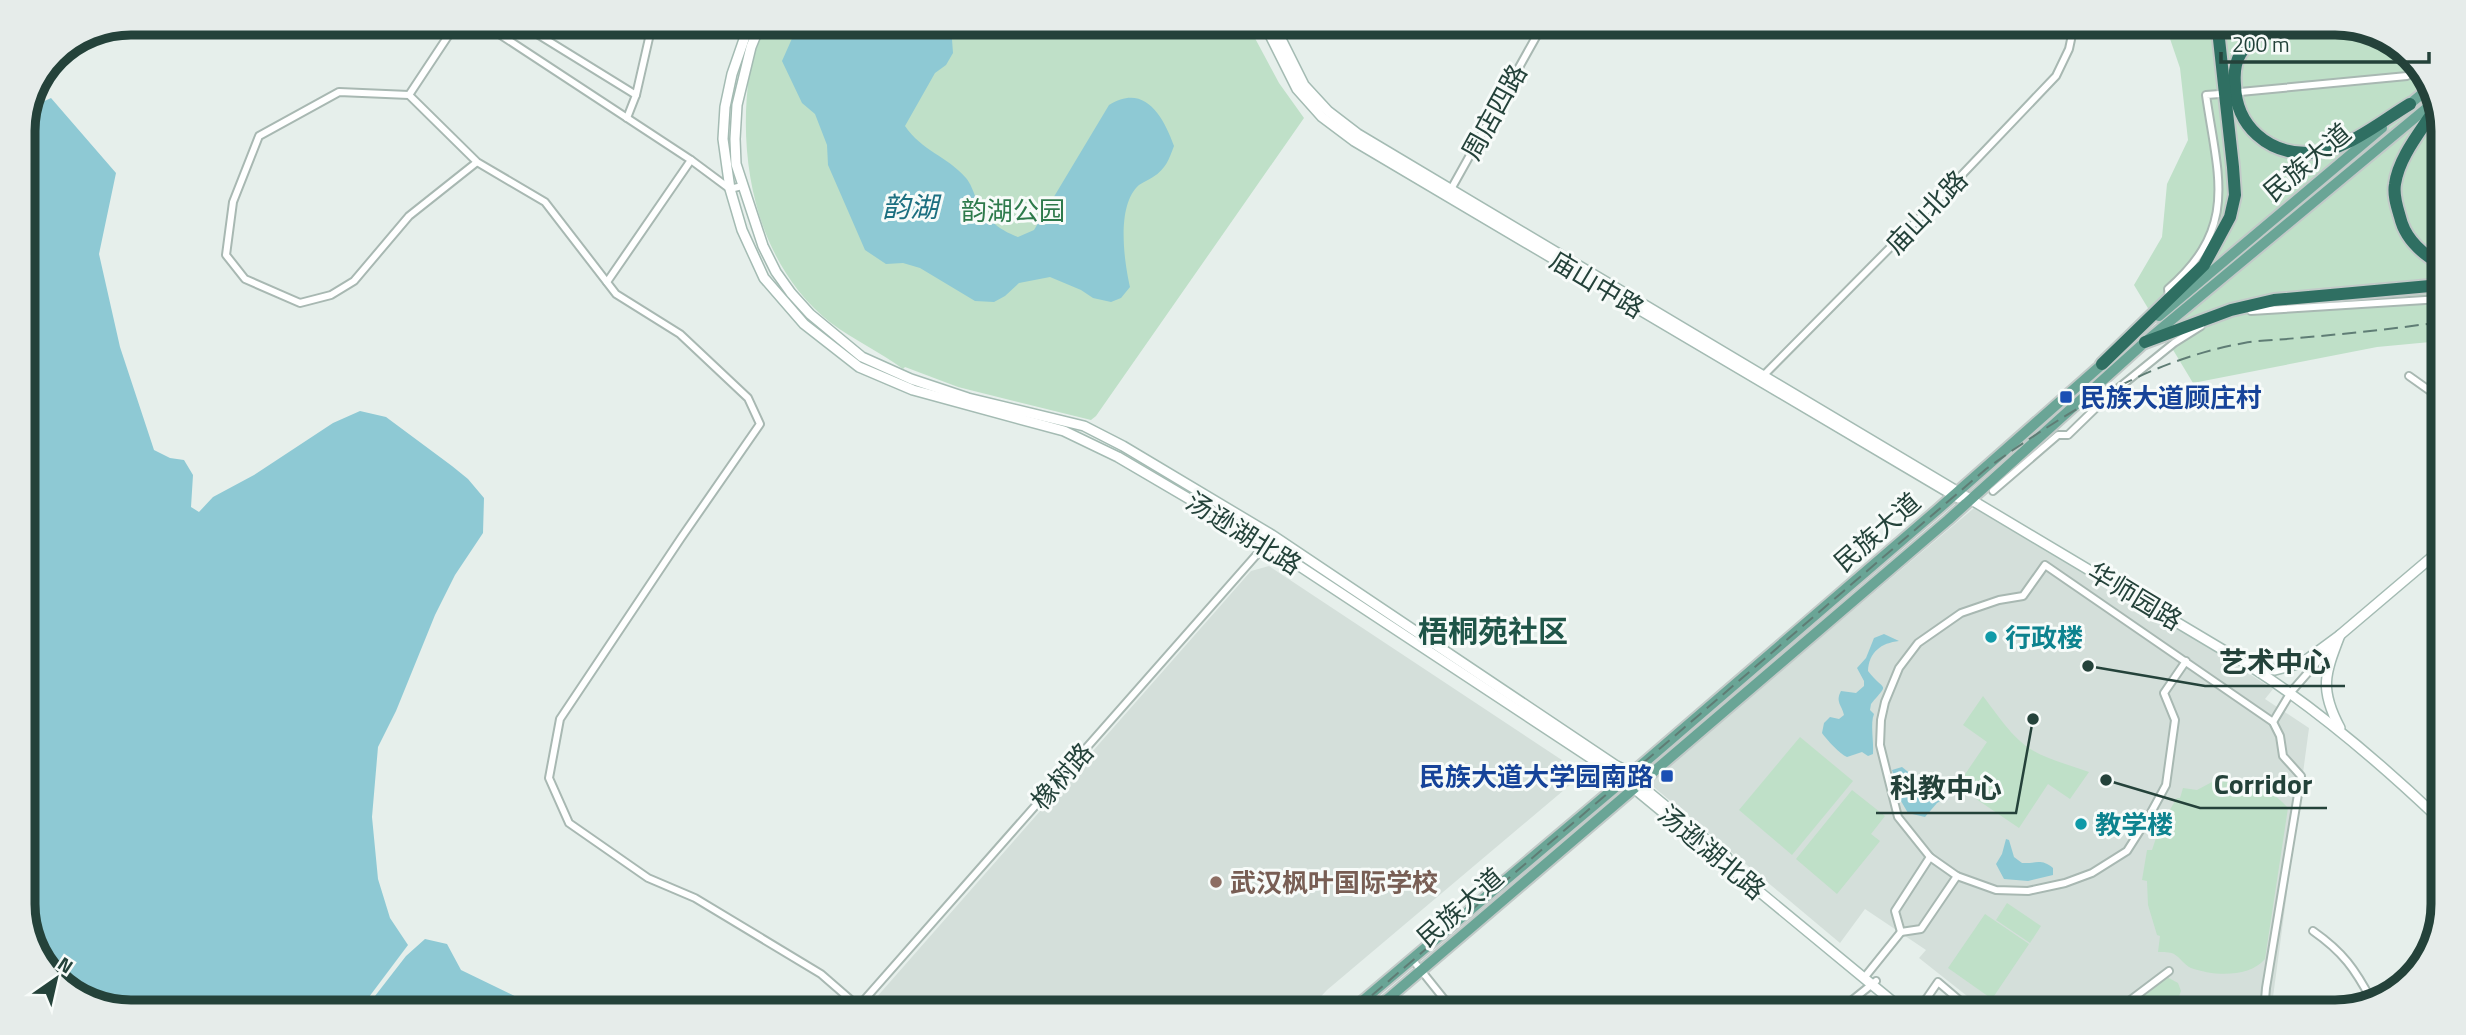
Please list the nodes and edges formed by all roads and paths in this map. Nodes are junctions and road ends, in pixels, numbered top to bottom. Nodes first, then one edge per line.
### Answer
1 (449, 35) edge
2 (501, 35) edge
3 (539, 35) edge
4 (650, 35) edge
5 (746, 35) edge
6 (756, 35) edge
7 (1270, 35) edge
8 (1279, 35) edge
9 (1537, 35) edge
10 (2072, 35) edge
11 (2219, 35) edge
12 (2258, 35) edge
13 (2410, 72) edge
14 (2240, 92) dead end
15 (2423, 93) edge
16 (2220, 94) dead end
17 (409, 95) junction
18 (636, 95) junction
19 (2410, 104) junction
20 (2428, 107) edge
21 (2430, 117) edge
22 (627, 118) junction
23 (691, 160) junction
24 (477, 162) junction
25 (742, 187) junction
26 (730, 189) junction
27 (1449, 192) junction
28 (2431, 259) edge
29 (607, 282) junction
30 (2431, 286) edge
31 (2169, 299) junction
32 (2431, 300) edge
33 (2145, 342) junction
34 (2102, 364) junction
35 (2409, 376) dead end
36 (1762, 378) junction
37 (2431, 392) edge
38 (1993, 491) dead end
39 (1955, 494) junction
40 (1969, 500) junction
41 (1266, 544) junction
42 (2431, 558) edge
43 (2340, 635) junction
44 (2186, 662) junction
45 (2250, 666) junction
46 (2291, 692) junction
47 (2273, 722) junction
48 (2343, 732) junction
49 (1627, 777) junction
50 (1637, 786) junction
51 (2431, 811) edge
52 (1930, 857) junction
53 (1956, 876) junction
54 (2313, 931) dead end
55 (1901, 932) junction
56 (1412, 959) junction
57 (1421, 971) junction
58 (2169, 971) dead end
59 (1870, 980) junction
60 (2368, 994) edge
61 (850, 1000) edge
62 (864, 1000) edge
63 (1364, 1000) edge
64 (1387, 1000) edge
65 (1445, 1000) edge
66 (1850, 1000) edge
67 (1893, 1000) edge
68 (1897, 1000) edge
69 (1925, 1000) edge
70 (1959, 1000) edge
71 (2132, 1000) edge
72 (2265, 1000) edge

1 - 17 street
2 - 22 street
3 - 18 street
4 - 18 street
5 - 26 street, 汤逊湖北路
6 - 25 street, 汤逊湖北路
7 - 27 street, 庙山中路
8 - 27 street, 庙山中路
9 - 27 street, 周店四路
10 - 36 street, 庙山北路
11 - 31 highway
12 - 19 highway
13 - 14 street
15 - 19 main road, 民族大道
16 - 31 street
17 - 24 street
17 - 24 street
18 - 22 street
19 - 34 main road, 民族大道
20 - 33 main road, 民族大道
21 - 28 highway
22 - 23 street
23 - 26 street
23 - 29 street
24 - 29 street
25 - 26 street
25 - 49 street, 汤逊湖北路
26 - 41 street, 汤逊湖北路
27 - 36 street, 庙山中路
29 - 61 street
30 - 33 highway
31 - 34 highway
32 - 38 street
33 - 40 main road, 民族大道
34 - 39 main road, 民族大道
35 - 37 street
36 - 39 street, 庙山中路
39 - 40 street, 华师园路
39 - 49 main road, 民族大道
40 - 45 street, 华师园路
40 - 50 main road, 民族大道
41 - 49 street, 汤逊湖北路
41 - 62 street, 橡树路
42 - 43 street
43 - 45 street
43 - 46 street
43 - 48 street
44 - 47 street
44 - 52 street
44 - 53 street
45 - 46 street, 华师园路
46 - 47 street
46 - 48 street, 华师园路
47 - 72 street
48 - 51 street, 华师园路
49 - 50 street, 汤逊湖北路
49 - 56 main road, 民族大道
50 - 57 main road, 民族大道
50 - 59 street, 汤逊湖北路
52 - 53 street
52 - 55 street
53 - 55 street
54 - 60 street
55 - 59 street
56 - 57 street
56 - 63 main road, 民族大道
57 - 64 main road, 民族大道
57 - 65 street
58 - 71 street
59 - 66 street
59 - 67 street, 汤逊湖北路
59 - 68 street, 汤逊湖北路
69 - 70 street

